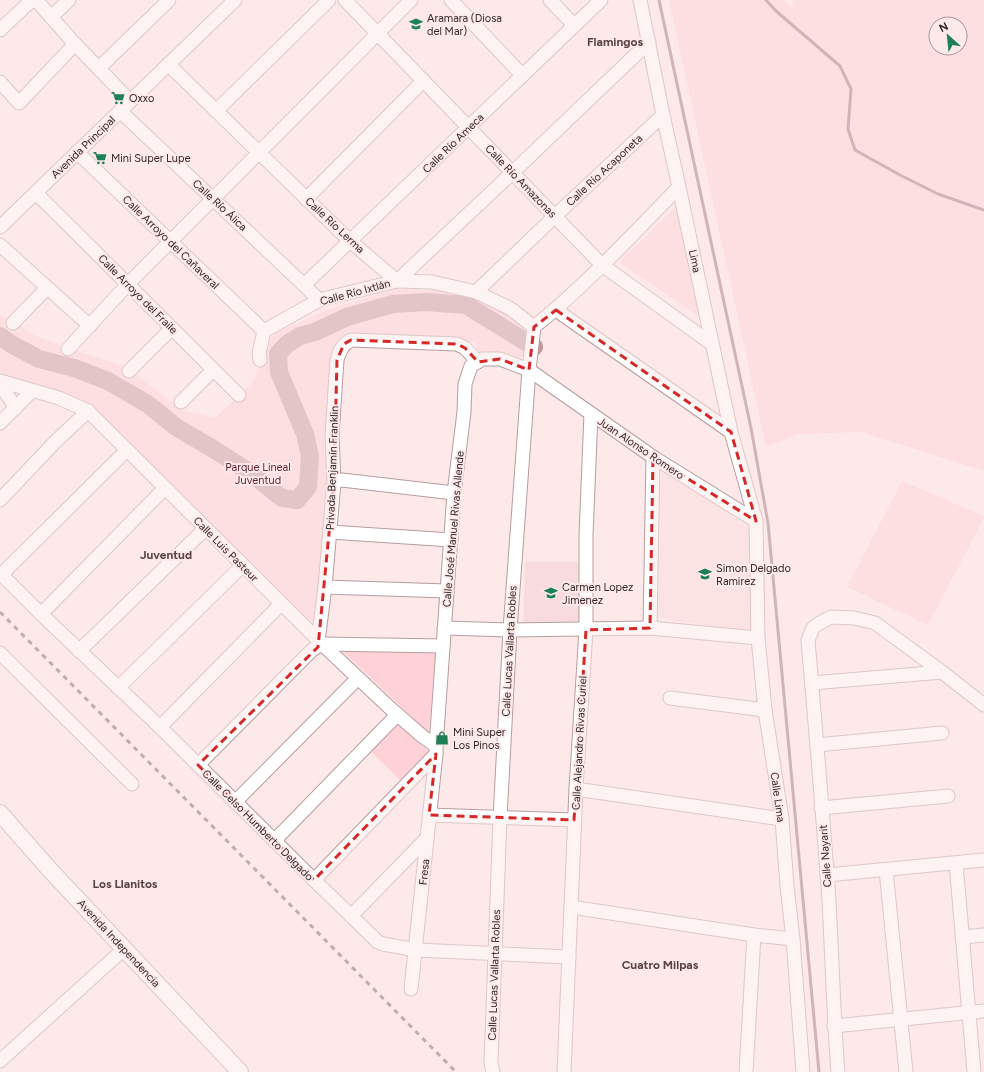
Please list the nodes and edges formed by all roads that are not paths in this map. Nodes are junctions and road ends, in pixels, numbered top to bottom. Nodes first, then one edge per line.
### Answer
1 (32, 0) edge
2 (36, 0) edge
3 (69, 0) edge
4 (169, 0) edge
5 (235, 0) edge
6 (329, 0) edge
7 (345, 0) edge
8 (411, 0) edge
9 (451, 0) edge
10 (550, 0) edge
11 (601, 0) edge
12 (640, 0) edge
13 (51, 17) junction
14 (574, 25) junction
15 (0, 30) edge
16 (378, 34) junction
17 (649, 42) junction
18 (74, 44) junction
19 (168, 64) junction
20 (99, 68) junction
21 (522, 75) junction
22 (423, 81) junction
23 (0, 82) edge
24 (130, 101) junction
25 (120, 111) junction
26 (216, 111) junction
27 (663, 115) junction
28 (469, 128) junction
29 (77, 152) junction
30 (259, 153) junction
31 (512, 173) junction
32 (679, 187) junction
33 (36, 193) junction
34 (213, 199) junction
35 (306, 199) junction
36 (555, 216) junction
37 (0, 228) edge
38 (350, 241) junction
39 (171, 242) junction
40 (0, 245) edge
41 (602, 265) junction
42 (397, 281) junction
43 (128, 284) junction
44 (304, 285) junction
45 (47, 288) junction
46 (476, 292) junction
47 (319, 300) junction
48 (556, 310) junction
49 (13, 323) dead end
50 (90, 326) junction
51 (534, 327) junction
52 (172, 328) junction
53 (264, 331) junction
54 (712, 344) junction
55 (68, 349) dead end
56 (260, 360) dead end
57 (478, 362) junction
58 (214, 370) junction
59 (529, 370) junction
60 (129, 371) dead end
61 (0, 381) edge
62 (0, 384) edge
63 (32, 391) junction
64 (239, 395) dead end
65 (181, 402) dead end
66 (16, 408) junction
67 (88, 411) junction
68 (591, 414) junction
69 (0, 423) edge
70 (731, 432) junction
71 (127, 450) junction
72 (653, 458) junction
73 (334, 482) junction
74 (165, 488) junction
75 (454, 493) junction
76 (0, 500) edge
77 (756, 521) junction
78 (205, 529) junction
79 (330, 532) junction
80 (451, 540) junction
81 (243, 565) junction
82 (1, 574) edge
83 (325, 587) junction
84 (447, 591) junction
85 (281, 604) junction
86 (41, 614) junction
87 (444, 628) junction
88 (650, 628) junction
89 (510, 630) junction
90 (586, 630) junction
91 (758, 638) junction
92 (320, 643) junction
93 (443, 646) junction
94 (79, 651) junction
95 (0, 653) edge
96 (942, 672) junction
97 (358, 678) junction
98 (812, 683) junction
99 (118, 688) junction
100 (670, 698) dead end
101 (984, 705) edge
102 (765, 710) junction
103 (396, 714) junction
104 (160, 727) junction
105 (942, 734) dead end
106 (817, 745) junction
107 (436, 750) junction
108 (198, 765) junction
109 (132, 784) dead end
110 (576, 789) junction
111 (948, 796) dead end
112 (235, 802) junction
113 (821, 808) junction
114 (0, 813) edge
115 (429, 815) junction
116 (500, 818) junction
117 (782, 819) junction
118 (574, 820) junction
119 (427, 838) junction
120 (274, 841) junction
121 (984, 860) edge
122 (956, 863) junction
123 (886, 870) junction
124 (827, 875) junction
125 (314, 880) junction
126 (571, 907) junction
127 (351, 916) junction
128 (754, 935) junction
129 (984, 935) edge
130 (962, 937) junction
131 (793, 939) junction
132 (125, 948) junction
133 (416, 950) junction
134 (495, 954) junction
135 (569, 957) junction
136 (412, 989) dead end
137 (984, 1011) edge
138 (969, 1013) junction
139 (900, 1019) junction
140 (834, 1026) junction
141 (0, 1061) edge
142 (240, 1072) edge
143 (493, 1072) edge
144 (564, 1072) edge
145 (746, 1072) edge
146 (803, 1072) edge
147 (838, 1072) edge
148 (906, 1072) edge
149 (974, 1072) edge

1 - 15 street
2 - 13 street
3 - 13 street
4 - 20 street
5 - 19 street, Avenida Principal
6 - 26 street
7 - 16 street, Calle Río Amazonas
8 - 16 street
9 - 21 street
10 - 14 street
11 - 14 street, Calle Río Ameca
12 - 17 street, Lima
13 - 18 street
14 - 21 street, Calle Río Ameca
16 - 22 street, Calle Río Amazonas
16 - 30 street
17 - 27 street, Lima
17 - 31 street, Calle Río Ixtlán
18 - 20 street
18 - 23 street
19 - 24 street, Avenida Principal
19 - 26 street, Calle Río Lerma
20 - 24 street
21 - 28 street, Calle Río Ameca
22 - 28 street, Calle Río Amazonas
22 - 35 street
24 - 25 street, Avenida Principal
25 - 29 street, Avenida Principal
25 - 34 street, Calle Río Álica
26 - 30 street, Calle Río Lerma
27 - 32 street, Lima
27 - 36 street, Calle Río Acaponeta
28 - 31 street, Calle Río Amazonas
28 - 38 street, Calle Río Ameca
29 - 33 street, Avenida Principal
29 - 39 street, Calle Arroyo del Cañaveral
30 - 34 street
30 - 35 street, Calle Río Lerma
31 - 36 street, Calle Río Amazonas
31 - 42 street, Calle Río Ixtlán
32 - 41 street
32 - 54 street, Lima
33 - 37 street, Avenida Principal
33 - 43 street, Calle Arroyo del Fraile
34 - 39 street
34 - 44 street, Calle Río Álica
35 - 38 street, Calle Río Lerma
36 - 41 street, Calle Río Amazonas
36 - 46 street, Calle Río Acaponeta
38 - 42 street, Calle Río Lerma
38 - 44 street, Calle Río Ameca
39 - 43 street
39 - 53 street, Calle Arroyo del Cañaveral
40 - 45 street
41 - 48 street
41 - 54 street, Calle Río Amazonas
42 - 46 street
42 - 47 street, Calle Río Ixtlán
43 - 50 street
43 - 52 street, Calle Arroyo del Fraile
44 - 47 street, Calle Río Álica
45 - 49 street
45 - 50 street
46 - 51 street
47 - 53 street, Calle Río Ixtlán
48 - 51 street
48 - 70 street
50 - 55 street
51 - 59 street, Calle Lucas Vallarta Robles
52 - 58 street, Calle Arroyo del Fraile
52 - 60 street
53 - 56 street
54 - 70 street, Lima
57 - 59 street
57 - 73 street, Privada Benjamín Franklin
57 - 75 street, Calle José Manuel Rivas Allende
58 - 64 street, Calle Arroyo del Fraile
58 - 65 street
59 - 68 street, Juan Alonso Romero
59 - 89 street, Calle Lucas Vallarta Robles
61 - 63 street, Calle Luis Pasteur
62 - 66 street
63 - 66 street
63 - 67 street, Calle Luis Pasteur
66 - 69 street
67 - 71 street, Calle Luis Pasteur
67 - 76 street
68 - 72 street, Juan Alonso Romero
68 - 90 street, Calle Alejandro Rivas Curiel
70 - 77 street, Lima
71 - 74 street, Calle Luis Pasteur
71 - 82 street
72 - 77 street, Juan Alonso Romero
72 - 88 street
73 - 75 street
73 - 79 street, Privada Benjamín Franklin
74 - 78 street, Calle Luis Pasteur
74 - 86 street
75 - 80 street, Calle José Manuel Rivas Allende
77 - 91 street, Calle Lima
78 - 81 street, Calle Luis Pasteur
78 - 94 street
79 - 80 street
79 - 83 street, Privada Benjamín Franklin
80 - 84 street, Calle José Manuel Rivas Allende
81 - 85 street, Calle Luis Pasteur
81 - 99 street
82 - 86 street, Calle Celso Humberto Delgado
83 - 84 street
83 - 92 street, Privada Benjamín Franklin
84 - 87 street, Calle José Manuel Rivas Allende
85 - 92 street, Calle Luis Pasteur
85 - 104 street
86 - 94 street, Calle Celso Humberto Delgado
87 - 89 street
87 - 93 street, Calle José Manuel Rivas Allende
88 - 90 street
88 - 91 street
89 - 90 street
89 - 116 street, Calle Lucas Vallarta Robles
90 - 110 street, Calle Alejandro Rivas Curiel
91 - 102 street, Calle Lima
92 - 93 street
92 - 97 street, Calle Luis Pasteur
92 - 108 street
93 - 107 street, Calle José Manuel Rivas Allende
94 - 99 street, Calle Celso Humberto Delgado
95 - 109 street
96 - 98 street
96 - 98 street, Calle Nayarit
96 - 101 street
97 - 103 street, Calle Luis Pasteur
97 - 112 street
98 - 106 street, Calle Nayarit
99 - 104 street, Calle Celso Humberto Delgado
100 - 102 street
102 - 117 street, Calle Lima
103 - 107 street, Calle Luis Pasteur
103 - 120 street
104 - 108 street, Calle Celso Humberto Delgado
105 - 106 street
106 - 113 street, Calle Nayarit
107 - 115 street, Fresa
107 - 125 street
108 - 112 street, Calle Celso Humberto Delgado
110 - 117 street
110 - 118 street, Calle Alejandro Rivas Curiel
111 - 113 street
112 - 120 street, Calle Celso Humberto Delgado
113 - 124 street, Calle Nayarit
114 - 132 main road, Avenida Independencia
115 - 116 street
115 - 119 street, Fresa
116 - 118 street
116 - 134 street, Calle Lucas Vallarta Robles
117 - 131 street, Calle Lima
118 - 126 street, Calle Alejandro Rivas Curiel
119 - 127 street
119 - 133 street, Fresa
120 - 125 street, Calle Celso Humberto Delgado
121 - 122 street
122 - 123 street
122 - 130 street
123 - 124 street
123 - 139 street
124 - 140 street, Calle Nayarit
125 - 127 street, Calle Celso Humberto Delgado
126 - 128 street
126 - 135 street, Calle Alejandro Rivas Curiel
127 - 133 street, Calle Celso Humberto Delgado
128 - 131 street
128 - 145 street
129 - 130 street
130 - 138 street
131 - 146 street, Calle Lima
132 - 141 street
132 - 142 main road, Avenida Independencia
133 - 134 street, Calle Celso Humberto Delgado
133 - 136 street, Fresa
134 - 135 street, Calle Celso Humberto Delgado
134 - 143 street, Calle Lucas Vallarta Robles
135 - 144 street, Calle Alejandro Rivas Curiel
137 - 138 street
138 - 139 street
138 - 149 street
139 - 140 street
139 - 148 street
140 - 147 street, Calle Nayarit

